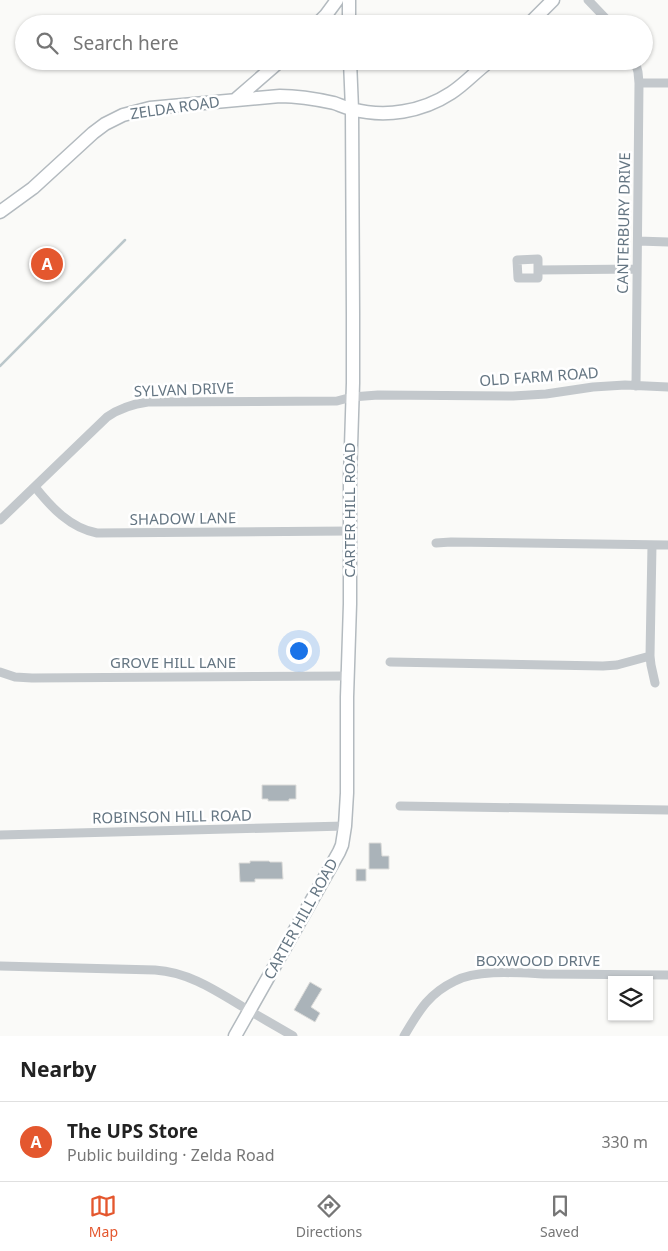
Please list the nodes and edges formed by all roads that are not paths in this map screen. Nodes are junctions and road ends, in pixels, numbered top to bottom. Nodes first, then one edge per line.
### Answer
1 (337, 0) edge
2 (349, 0) edge
3 (553, 0) edge
4 (588, 0) edge
5 (326, 15) edge
6 (349, 15) edge
7 (539, 15) edge
8 (602, 15) edge
9 (270, 70) edge
10 (350, 70) edge
11 (479, 70) edge
12 (638, 70) edge
13 (639, 83) junction
14 (668, 83) edge
15 (235, 100) junction
16 (352, 110) junction
17 (0, 212) edge
18 (638, 241) junction
19 (668, 242) edge
20 (538, 270) dead end
21 (637, 270) junction
22 (636, 386) junction
23 (668, 387) edge
24 (352, 398) junction
25 (34, 487) junction
26 (0, 520) edge
27 (349, 531) junction
28 (436, 543) dead end
29 (652, 545) junction
30 (668, 545) edge
31 (650, 656) junction
32 (390, 662) dead end
33 (0, 672) edge
34 (347, 676) junction
35 (655, 683) dead end
36 (400, 806) dead end
37 (668, 810) edge
38 (345, 826) junction
39 (0, 835) edge
40 (0, 966) edge
41 (668, 975) edge
42 (249, 1011) junction
43 (235, 1036) edge
44 (293, 1036) edge
45 (404, 1036) edge

1 - 5 main road
2 - 6 main road
3 - 7 main road
4 - 8 street
9 - 15 main road
10 - 16 main road, CARTER HILL ROAD
11 - 16 main road
12 - 13 street, CANTERBURY DRIVE
13 - 14 street
13 - 18 street, CANTERBURY DRIVE
15 - 16 main road, ZELDA ROAD
15 - 17 main road, ZELDA ROAD
16 - 24 main road, CARTER HILL ROAD
18 - 19 street
18 - 21 street, CANTERBURY DRIVE
20 - 21 street
21 - 22 street, CANTERBURY DRIVE
22 - 23 street, OLD FARM ROAD
22 - 24 street, OLD FARM ROAD
24 - 25 street, SYLVAN DRIVE
24 - 27 main road, CARTER HILL ROAD
25 - 26 street, SYLVAN DRIVE
25 - 27 street, SHADOW LANE
27 - 34 main road, CARTER HILL ROAD
28 - 29 street
29 - 30 street
29 - 31 street
31 - 32 street
31 - 35 street
33 - 34 street, GROVE HILL LANE
34 - 38 main road, CARTER HILL ROAD
36 - 37 street
38 - 39 street, ROBINSON HILL ROAD
38 - 42 main road, CARTER HILL ROAD
40 - 42 street
41 - 45 street, BOXWOOD DRIVE
42 - 43 main road, CARTER HILL ROAD
42 - 44 street

